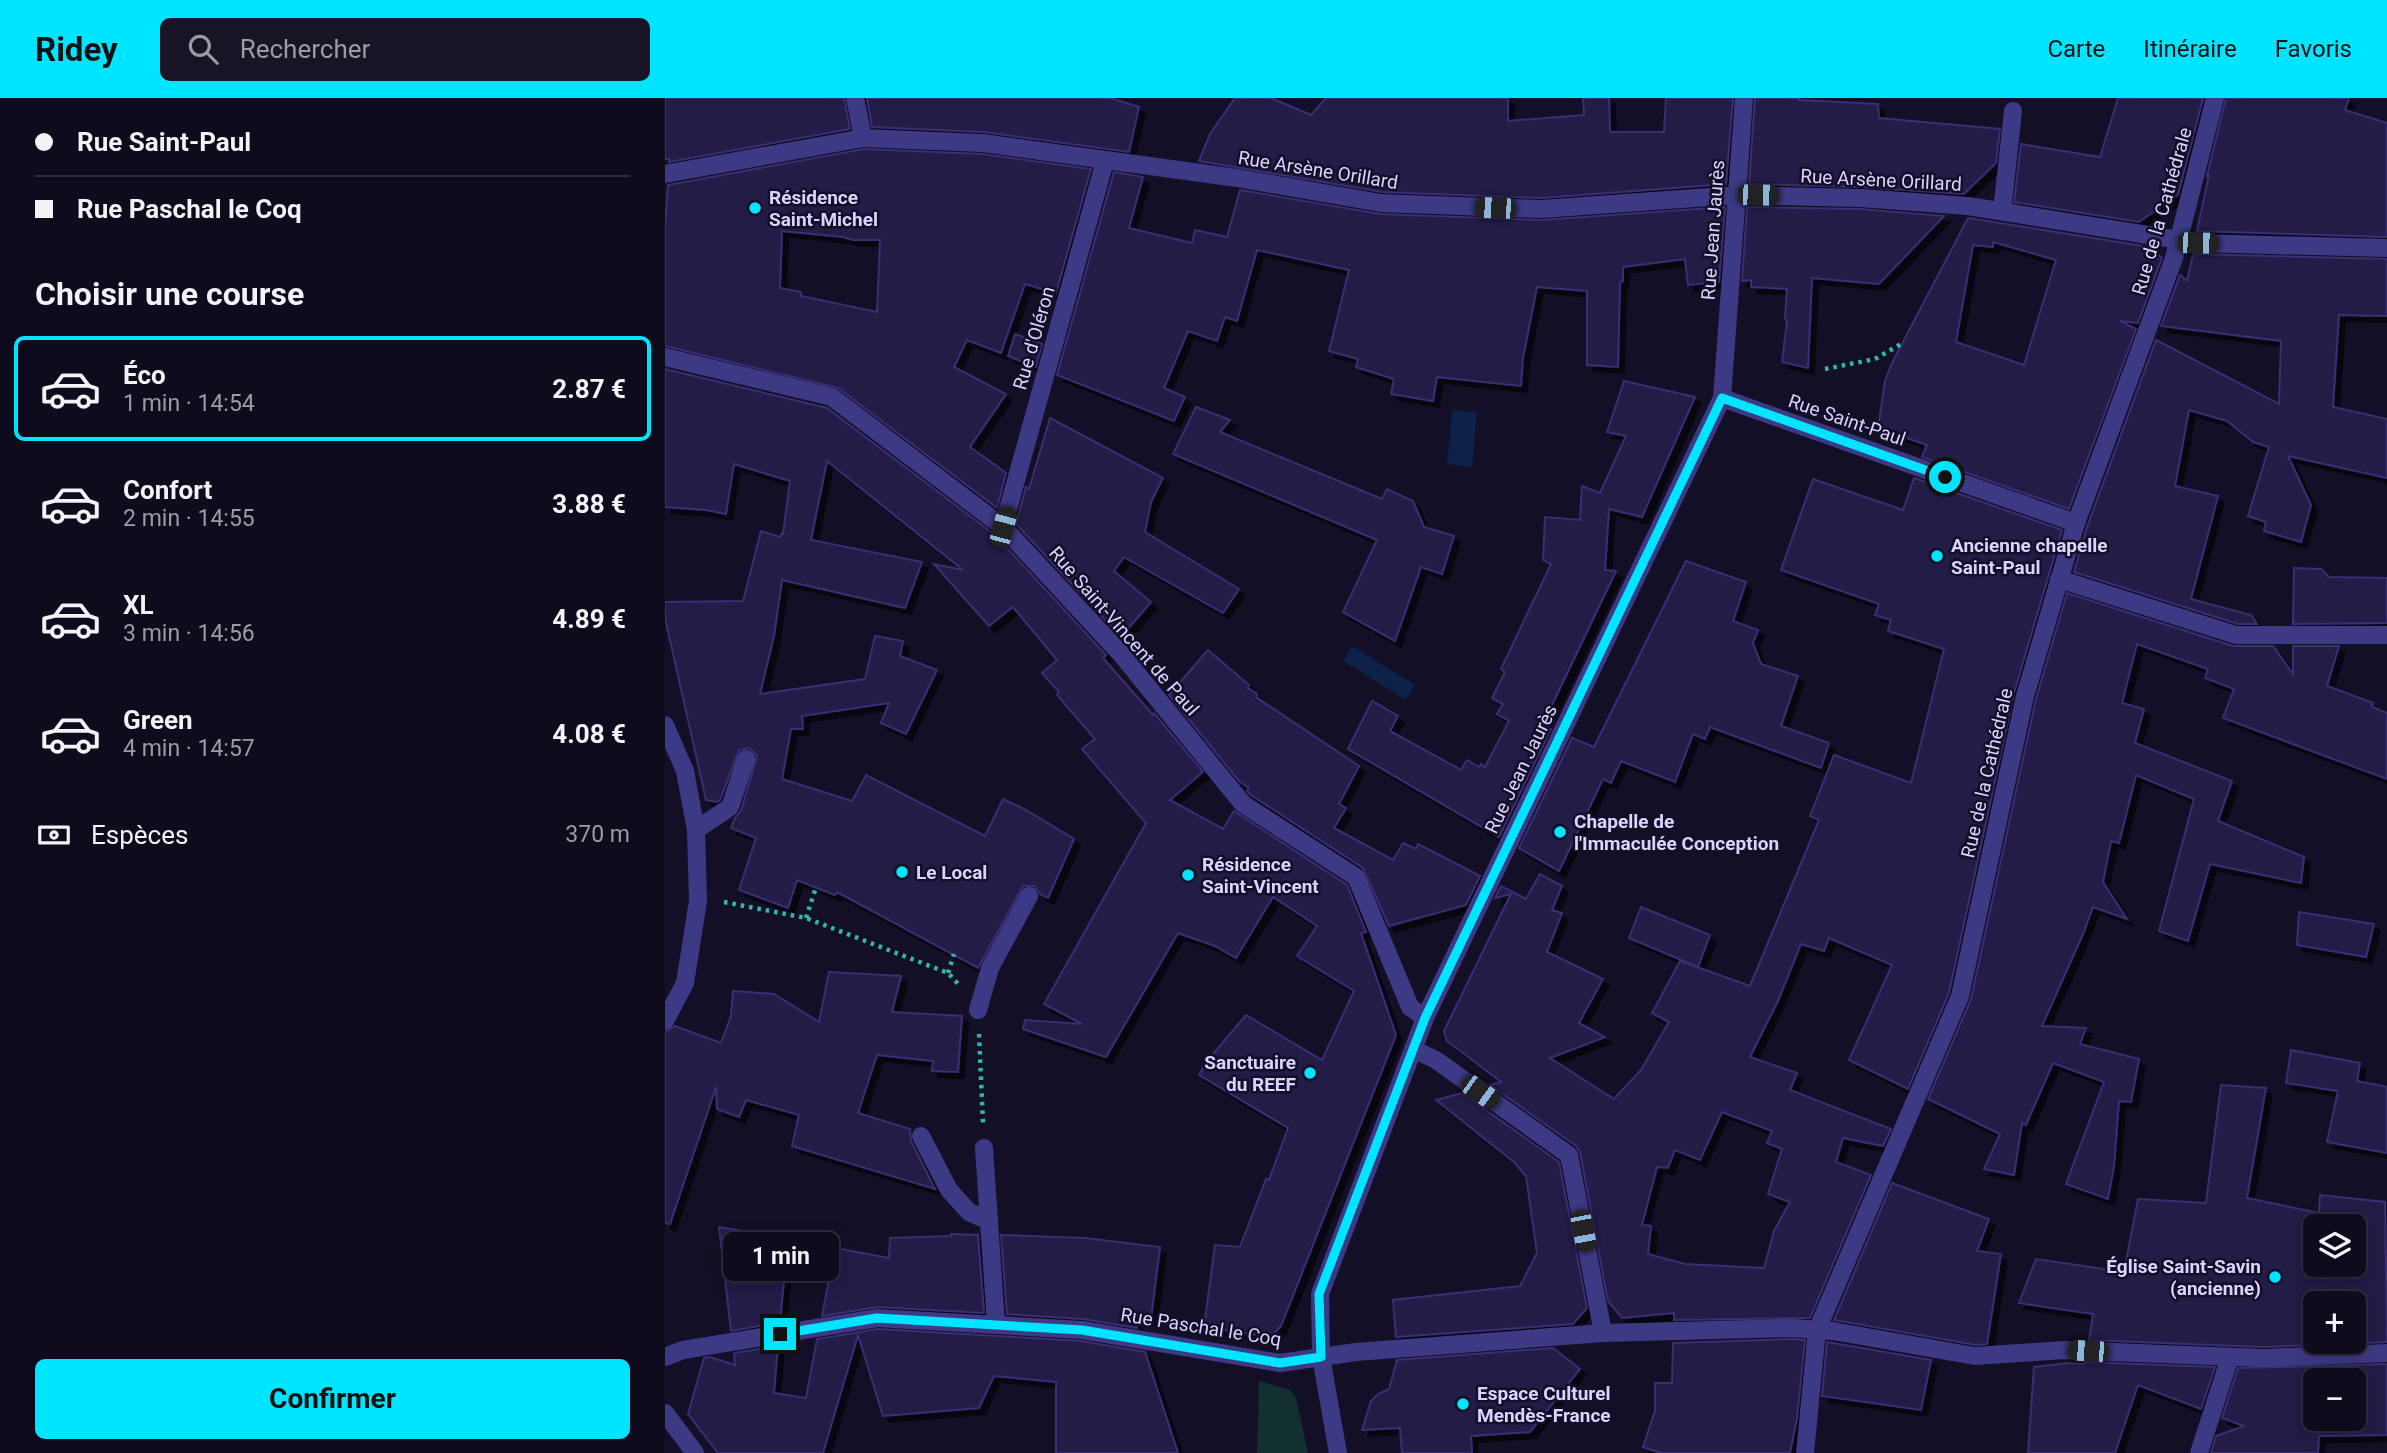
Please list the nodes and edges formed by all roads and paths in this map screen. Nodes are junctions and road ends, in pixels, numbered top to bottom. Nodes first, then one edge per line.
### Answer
1 (855, 98) edge
2 (1744, 98) edge
3 (2215, 98) edge
4 (2014, 111) dead end
5 (863, 138) junction
6 (1105, 161) junction
7 (665, 174) edge
8 (1737, 195) junction
9 (2001, 211) junction
10 (2180, 231) junction
11 (2387, 248) edge
12 (1901, 344) dead end
13 (665, 357) edge
14 (1825, 369) dead end
15 (1722, 398) junction
16 (2076, 523) junction
17 (1003, 527) junction
18 (2059, 579) junction
19 (2387, 635) edge
20 (665, 725) edge
21 (746, 759) dead end
22 (696, 830) junction
23 (816, 887) dead end
24 (1029, 896) dead end
25 (698, 901) junction
26 (806, 918) junction
27 (954, 954) dead end
28 (948, 973) junction
29 (978, 1010) junction
30 (1425, 1018) junction
31 (665, 1021) edge
32 (1413, 1049) junction
33 (921, 1136) dead end
34 (984, 1148) joint
35 (989, 1221) junction
36 (996, 1325) junction
37 (1817, 1330) junction
38 (1603, 1333) junction
39 (2387, 1353) edge
40 (665, 1357) edge
41 (1321, 1357) junction
42 (2230, 1357) junction
43 (665, 1413) edge
44 (695, 1453) edge
45 (1338, 1453) edge
46 (1805, 1453) edge
47 (2199, 1453) edge

1 - 5 street
2 - 8 street, Rue Jean Jaurès
3 - 10 street, Rue de la Cathédrale
4 - 9 street
5 - 6 street, Rue Arsène Orillard
5 - 7 street, Rue Arsène Orillard
6 - 8 street, Rue Arsène Orillard
6 - 17 street, Rue d'Oléron
8 - 9 street, Rue Arsène Orillard
8 - 15 street, Rue Jean Jaurès
9 - 10 street, Rue Arsène Orillard
10 - 11 street, Rue Arsène Orillard
10 - 16 street, Rue de la Cathédrale
12 - 14 path
13 - 17 street, Rue Saint-Vincent de Paul
15 - 16 street, Rue Saint-Paul
15 - 30 street, Rue Jean Jaurès
16 - 18 street, Rue de la Cathédrale
17 - 30 street, Rue Saint-Vincent de Paul
18 - 19 street
18 - 37 street, Rue de la Cathédrale
20 - 22 street
21 - 22 street
22 - 25 street
23 - 26 path
24 - 29 street
25 - 26 path
25 - 31 street
26 - 28 path
27 - 28 path
28 - 29 path
29 - 34 path
30 - 32 street, Rue Jean Jaurès
32 - 38 street
32 - 41 street, Rue Jean Jaurès
33 - 35 street
34 - 35 street
35 - 36 street
36 - 40 street, Rue Paschal le Coq
36 - 41 street, Rue Paschal le Coq
37 - 38 street, Rue Paschal le Coq
37 - 42 street, Rue Paschal le Coq
37 - 46 street, Rue de la Cathédrale
38 - 41 street, Rue Paschal le Coq
39 - 42 street, Rue Paschal le Coq
41 - 45 street, Rue Jean Jaurès
42 - 47 street
43 - 44 street

